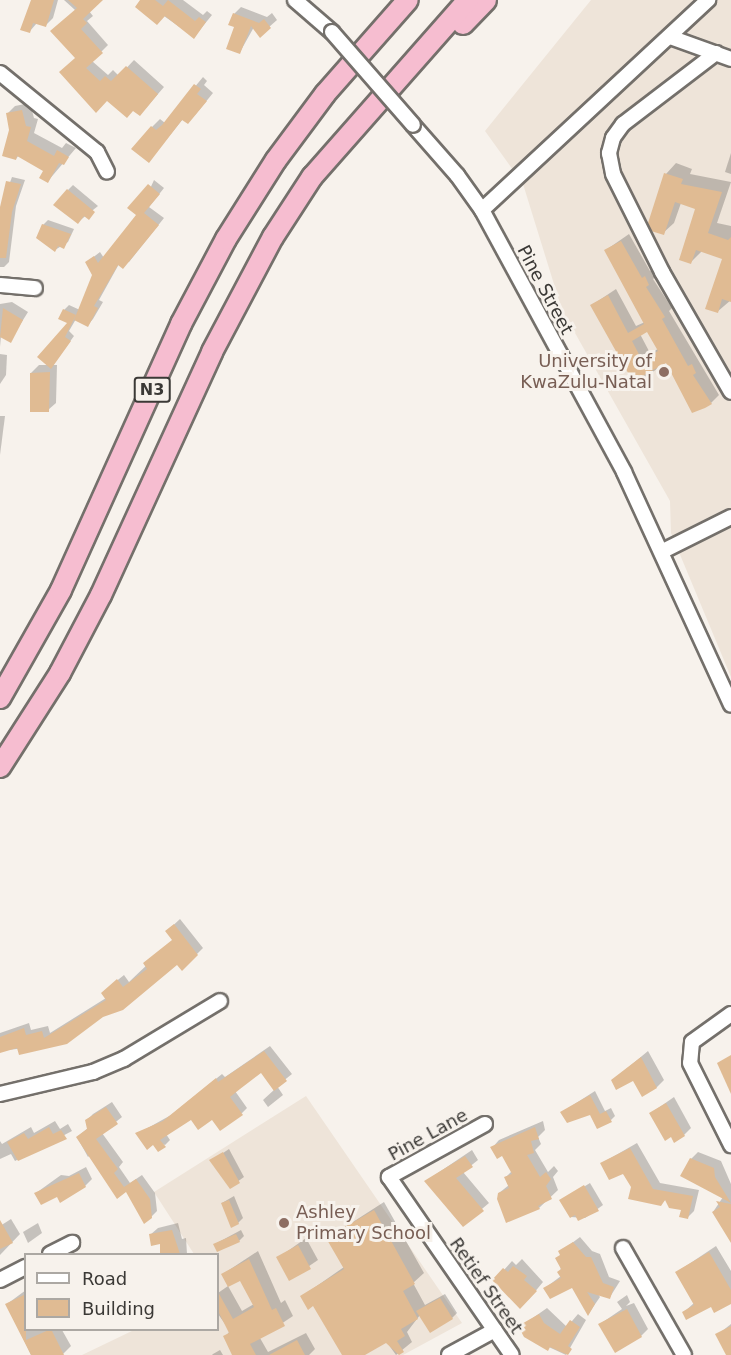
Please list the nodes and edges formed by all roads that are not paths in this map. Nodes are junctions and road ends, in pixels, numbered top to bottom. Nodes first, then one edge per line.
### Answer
1 (295, 0) edge
2 (399, 0) edge
3 (408, 0) edge
4 (468, 0) edge
5 (486, 0) edge
6 (708, 0) edge
7 (385, 22) junction
8 (670, 37) junction
9 (716, 54) junction
10 (417, 55) junction
11 (731, 59) edge
12 (0, 72) edge
13 (107, 172) dead end
14 (482, 210) junction
15 (0, 285) edge
16 (35, 288) dead end
17 (731, 392) edge
18 (731, 504) edge
19 (730, 519) edge
20 (663, 551) junction
21 (0, 698) edge
22 (731, 705) edge
23 (0, 767) edge
24 (220, 1001) dead end
25 (731, 1014) edge
26 (0, 1094) edge
27 (485, 1124) dead end
28 (731, 1145) edge
29 (389, 1177) joint
30 (72, 1243) dead end
31 (623, 1248) dead end
32 (52, 1253) edge
33 (24, 1268) edge
34 (0, 1280) edge
35 (495, 1330) junction
36 (449, 1355) edge
37 (512, 1355) edge
38 (684, 1355) edge

1 - 14 street, Pine Street, bridge
2 - 7 highway
3 - 7 highway, N3
4 - 10 highway, N3
5 - 10 highway
6 - 8 street
7 - 21 highway, N3
8 - 9 street
8 - 14 street
9 - 11 street
9 - 17 street
10 - 23 highway, N3
12 - 13 street
14 - 20 street, Pine Street
15 - 16 street
18 - 19 street
19 - 20 street
20 - 22 street, Pine Street
24 - 26 street
25 - 28 street
27 - 29 street, Pine Lane
29 - 35 street, Retief Street
30 - 32 street
31 - 38 street
33 - 34 street
35 - 36 street
35 - 37 street, Retief Street

